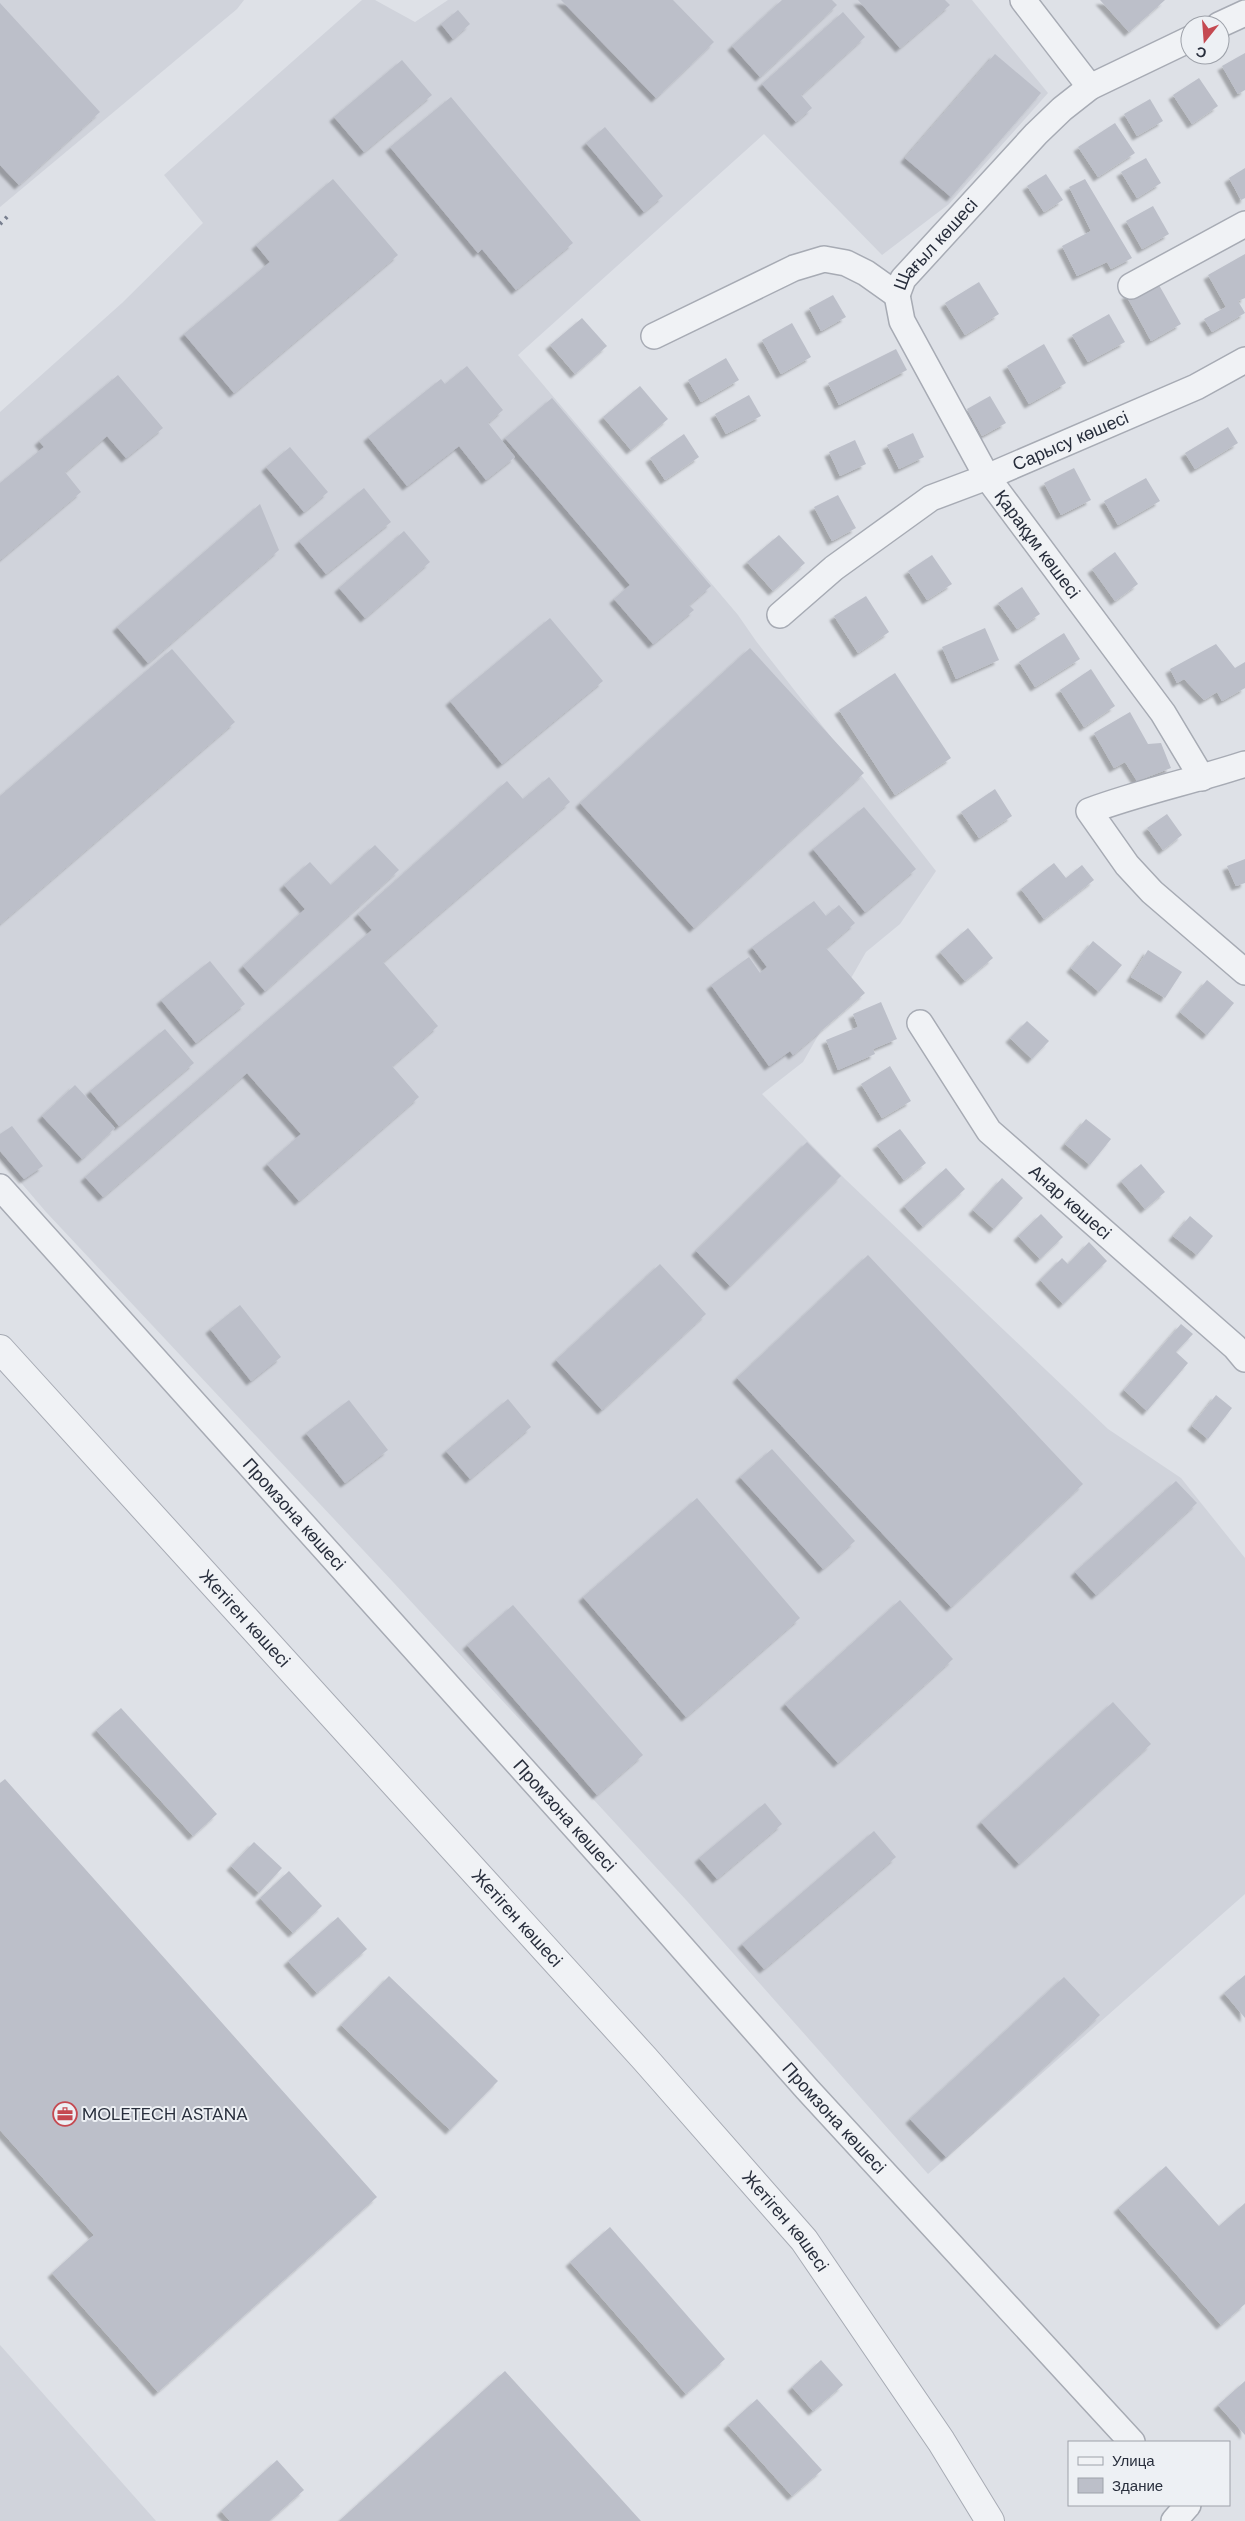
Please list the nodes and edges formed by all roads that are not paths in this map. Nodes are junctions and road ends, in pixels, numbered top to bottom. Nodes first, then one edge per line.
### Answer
1 (1023, 0) edge
2 (1245, 12) edge
3 (1230, 20) edge
4 (1180, 44) edge
5 (1090, 87) junction
6 (1245, 224) edge
7 (1131, 286) dead end
8 (897, 295) junction
9 (654, 336) dead end
10 (1245, 360) edge
11 (987, 477) junction
12 (780, 615) dead end
13 (1245, 764) edge
14 (1202, 778) junction
15 (1245, 972) edge
16 (920, 1023) dead end
17 (0, 1187) edge
18 (0, 1349) edge
19 (1245, 1359) edge
20 (1131, 2441) edge
21 (1187, 2506) edge
22 (990, 2521) edge
23 (1174, 2521) edge

1 - 5 street
2 - 3 street
4 - 5 street, Шағыл көшесі
5 - 8 street, Шағыл көшесі
6 - 7 street
8 - 9 street, Шағыл көшесі
8 - 11 street, Қарақұм көшесі
10 - 11 street, Сарысу көшесі
11 - 12 street, Сарысу көшесі
11 - 14 street, Қарақұм көшесі
13 - 14 street
14 - 15 street
16 - 19 street, Анар көшесі
17 - 20 street, Промзона көшесі
18 - 22 street, Жетіген көшесі
21 - 23 street

